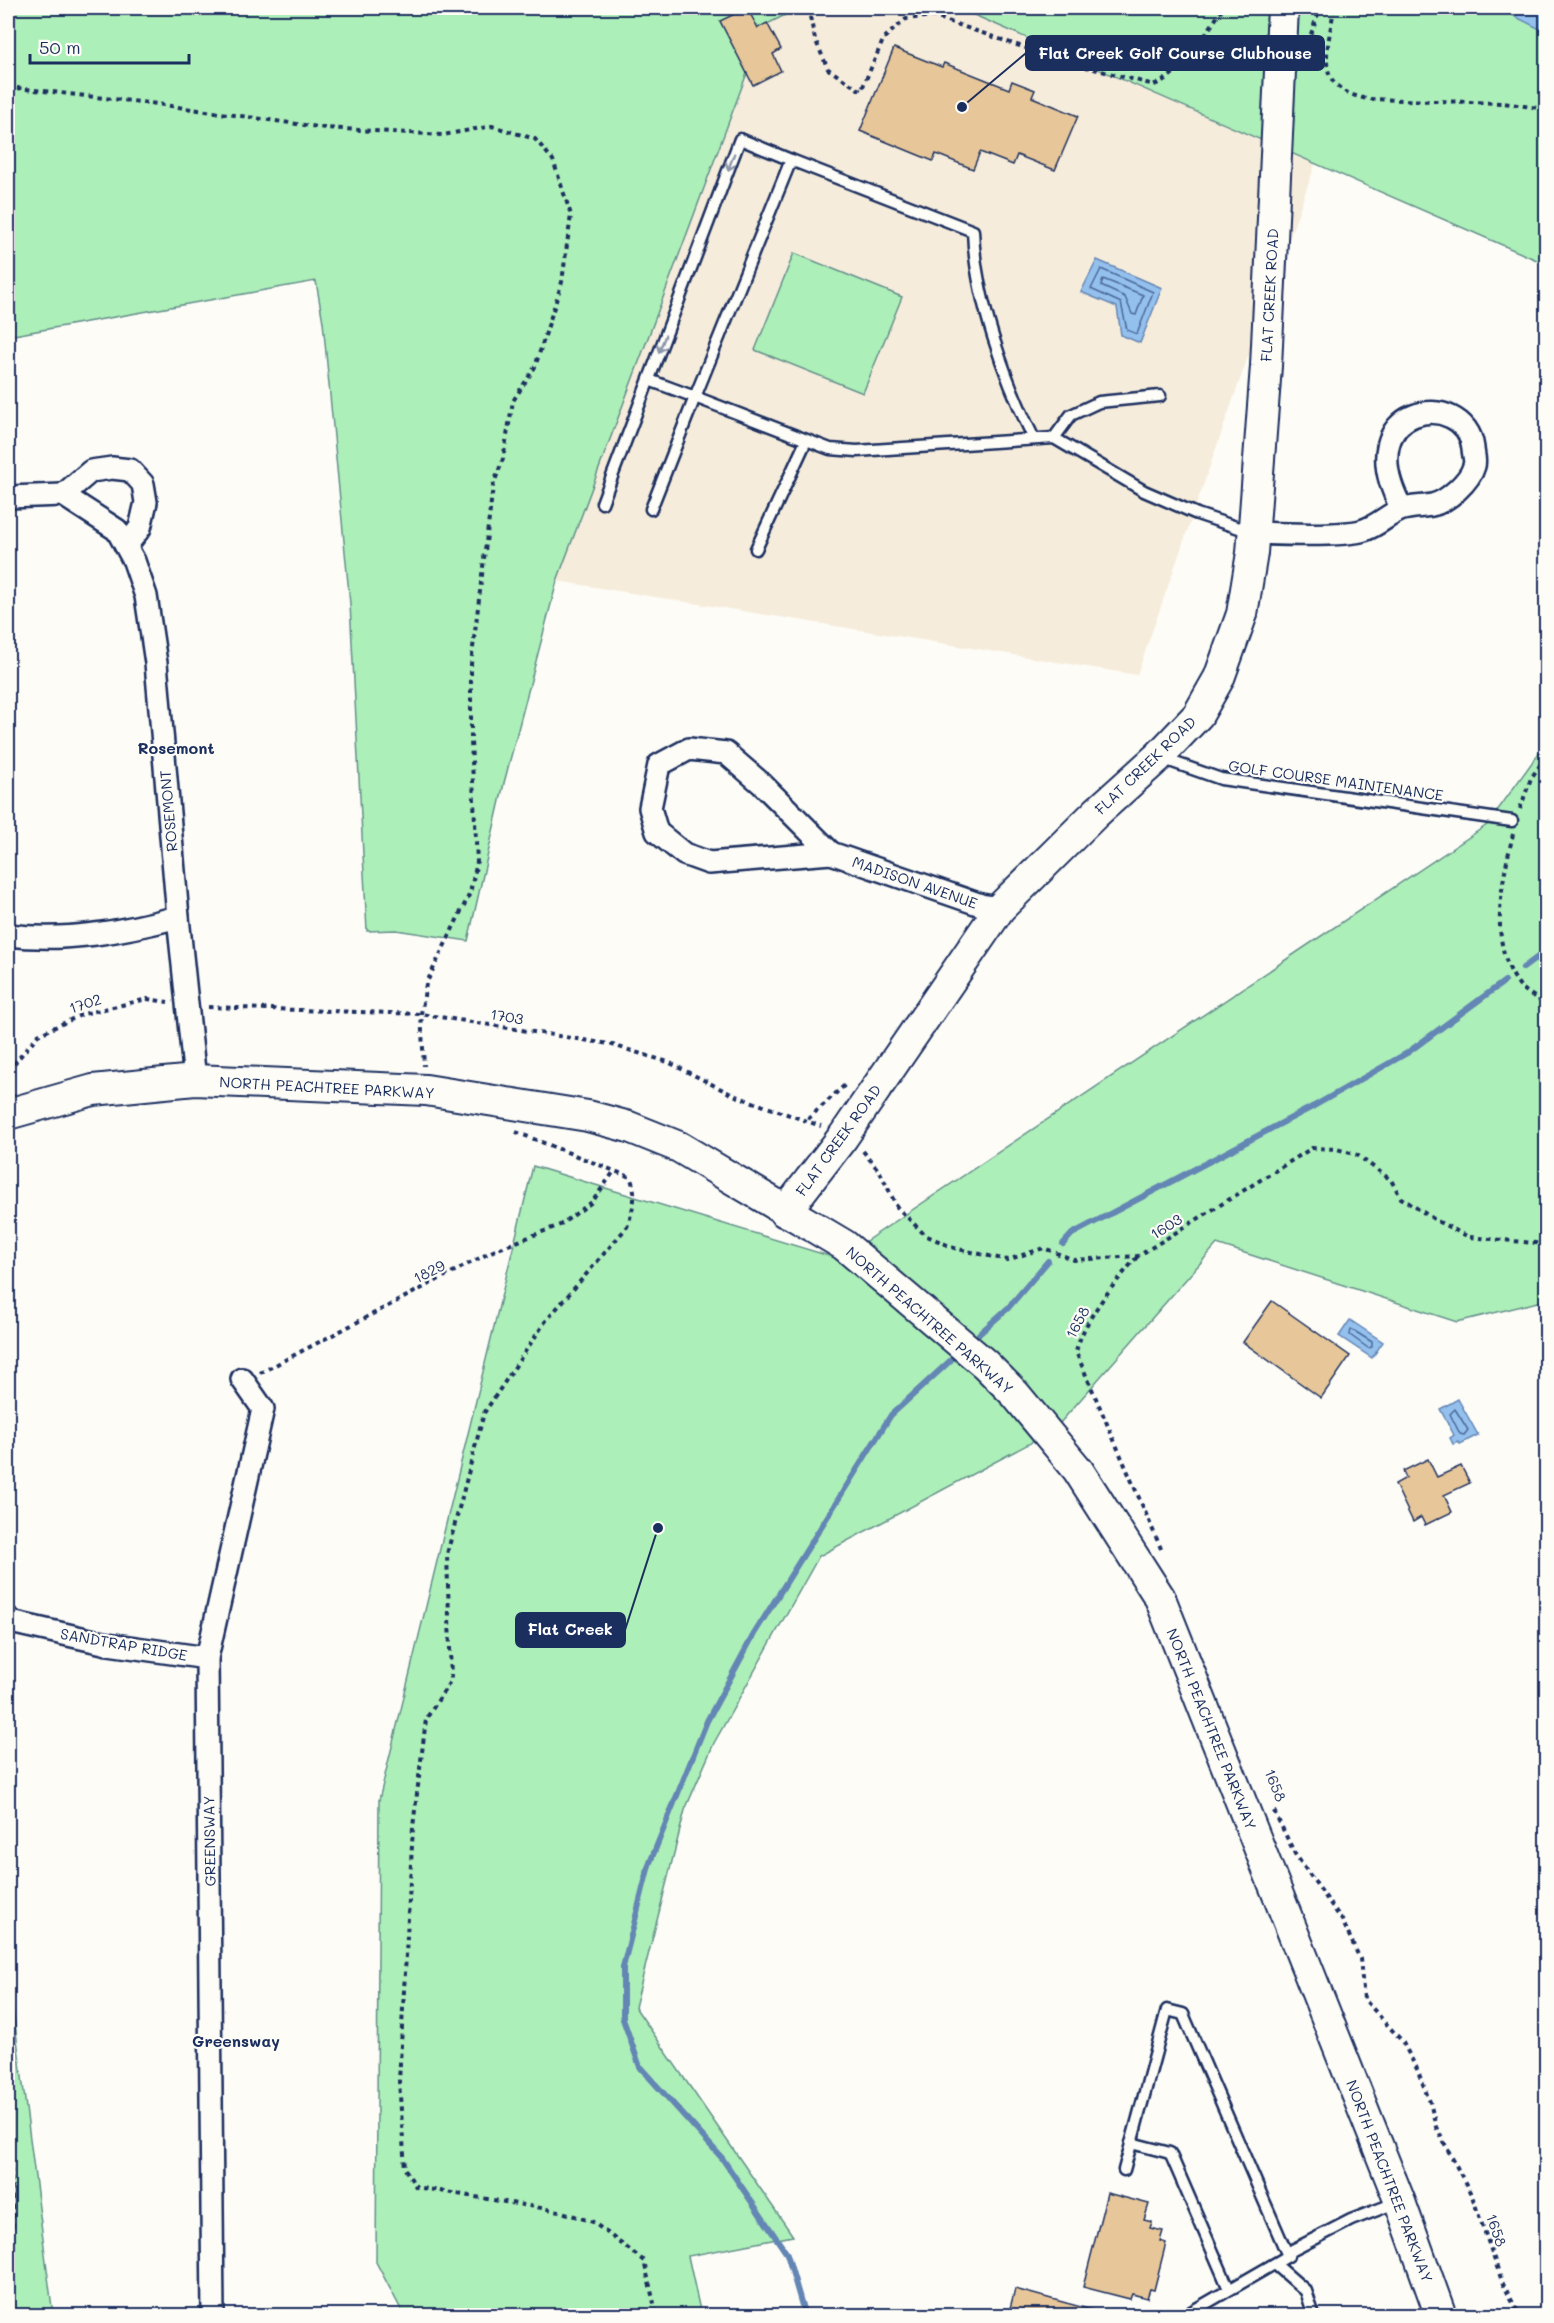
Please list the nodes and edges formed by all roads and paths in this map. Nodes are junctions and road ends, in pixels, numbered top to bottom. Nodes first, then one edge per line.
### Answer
1 (808, 8) edge
2 (1223, 8) edge
3 (1283, 8) edge
4 (1334, 8) edge
5 (8, 87) edge
6 (1546, 109) edge
7 (791, 160) junction
8 (649, 380) junction
9 (1160, 396) dead end
10 (695, 397) junction
11 (1054, 438) junction
12 (1034, 439) junction
13 (806, 441) junction
14 (63, 495) junction
15 (8, 497) edge
16 (602, 503) dead end
17 (651, 508) dead end
18 (1402, 509) junction
19 (1254, 533) junction
20 (126, 546) junction
21 (756, 549) dead end
22 (1158, 757) junction
23 (1546, 757) edge
24 (1515, 822) junction
25 (831, 853) junction
26 (1000, 908) junction
27 (178, 917) junction
28 (8, 935) edge
29 (1546, 1005) edge
30 (188, 1006) junction
31 (421, 1014) junction
32 (8, 1071) edge
33 (195, 1080) junction
34 (8, 1114) edge
35 (808, 1119) joint
36 (843, 1137) junction
37 (785, 1212) junction
38 (1546, 1244) edge
39 (1138, 1256) junction
40 (242, 1379) joint
41 (1163, 1552) dead end
42 (8, 1618) edge
43 (207, 1658) junction
44 (1271, 1804) dead end
45 (1131, 2143) junction
46 (8, 2151) edge
47 (1124, 2169) dead end
48 (1400, 2202) junction
49 (1287, 2253) junction
50 (1275, 2264) junction
51 (1230, 2289) junction
52 (8, 2295) edge
53 (213, 2316) edge
54 (657, 2316) edge
55 (1184, 2316) edge
56 (1314, 2316) edge
57 (1441, 2316) edge
58 (1520, 2316) edge

1 - 2 path
3 - 19 street, FLAT CREEK ROAD
4 - 6 path
5 - 31 path
7 -> 8 lane
7 - 10 lane
7 - 12 lane
8 - 10 lane
8 - 16 lane
9 - 11 lane
10 - 13 lane
10 - 17 lane
11 - 12 lane
11 - 19 lane
12 - 13 lane
13 - 21 lane
14 - 15 street
14 - 20 street, ROSEMONT
14 - 20 street
18 - 18 street
18 - 19 street
19 - 22 street, FLAT CREEK ROAD
20 - 27 street, ROSEMONT
22 - 24 lane, GOLF COURSE MAINTENANCE
22 - 26 street, FLAT CREEK ROAD
23 - 24 path
24 - 29 path
25 - 25 street, MADISON AVENUE
25 - 26 street, MADISON AVENUE
26 - 36 street, FLAT CREEK ROAD
27 - 28 street
27 - 30 street, ROSEMONT
30 - 31 path, 1703
30 - 32 path, 1702
30 - 33 street, ROSEMONT
31 - 35 path, 1703
33 - 34 street, NORTH PEACHTREE PARKWAY
33 - 37 street, NORTH PEACHTREE PARKWAY
35 - 36 path, 1603
36 - 37 street, FLAT CREEK ROAD
36 - 39 path, 1603
37 - 48 street, NORTH PEACHTREE PARKWAY
38 - 39 path, 1603
39 - 41 path, 1658
40 - 43 street, GREENSWAY
40 - 54 path, 1829
42 - 43 street, SANDTRAP RIDGE
43 - 53 street, GREENSWAY
44 - 58 path, 1658
45 - 47 lane
45 - 49 lane
45 - 51 lane
46 - 52 path
48 - 49 lane
48 - 57 street, NORTH PEACHTREE PARKWAY
49 - 50 lane
50 - 51 lane
50 - 56 lane
51 - 55 lane

